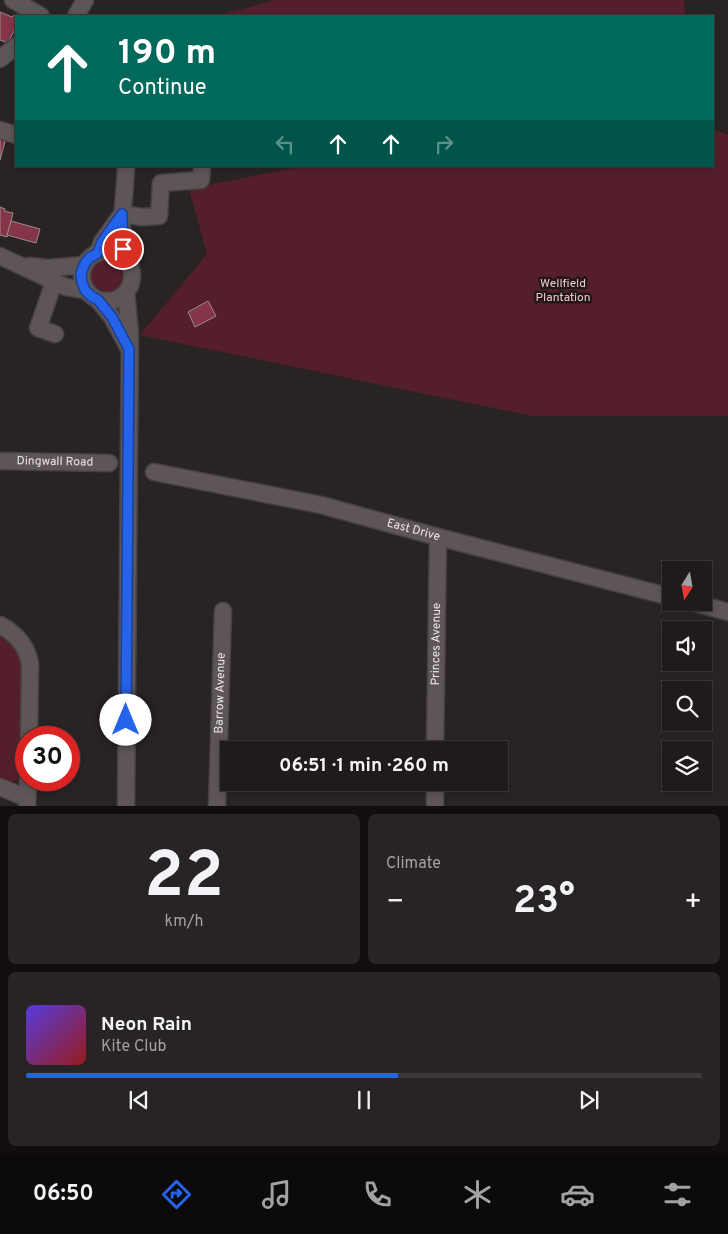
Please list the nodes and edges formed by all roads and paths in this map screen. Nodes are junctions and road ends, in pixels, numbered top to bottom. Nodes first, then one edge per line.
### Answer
1 (13, 0) edge
2 (85, 0) edge
3 (37, 15) edge
4 (77, 15) edge
5 (15, 47) edge
6 (0, 59) edge
7 (0, 130) edge
8 (15, 135) edge
9 (126, 167) edge
10 (202, 167) edge
11 (122, 214) junction
12 (98, 253) junction
13 (0, 256) edge
14 (124, 257) junction
15 (18, 264) junction
16 (84, 265) junction
17 (54, 282) junction
18 (85, 290) junction
19 (126, 293) junction
20 (98, 300) junction
21 (55, 334) dead end
22 (129, 349) junction
23 (0, 461) edge
24 (109, 463) dead end
25 (154, 472) dead end
26 (438, 537) junction
27 (662, 595) edge
28 (712, 608) edge
29 (223, 611) dead end
30 (728, 612) edge
31 (0, 625) edge
32 (29, 726) edge
33 (435, 741) edge
34 (0, 787) edge
35 (435, 791) edge
36 (27, 802) edge
37 (126, 806) edge
38 (217, 806) edge
39 (435, 806) edge

1 - 3 street
2 - 4 street
5 - 6 street
7 - 8 street
9 - 11 street
10 - 11 street
11 - 12 street
11 - 14 street
12 - 14 street
12 - 16 street
13 - 15 street
14 - 19 street
15 - 16 street
15 - 17 street
16 - 18 street
17 - 18 street
17 - 21 street
18 - 20 street
19 - 20 street
19 - 22 street
20 - 22 street
22 - 37 street
23 - 24 street, Dingwall Road
25 - 26 street, East Drive
26 - 27 street, East Drive
26 - 33 street, Princes Avenue
28 - 30 street
29 - 38 street, Barrow Avenue
31 - 32 street
34 - 36 street
35 - 39 street

